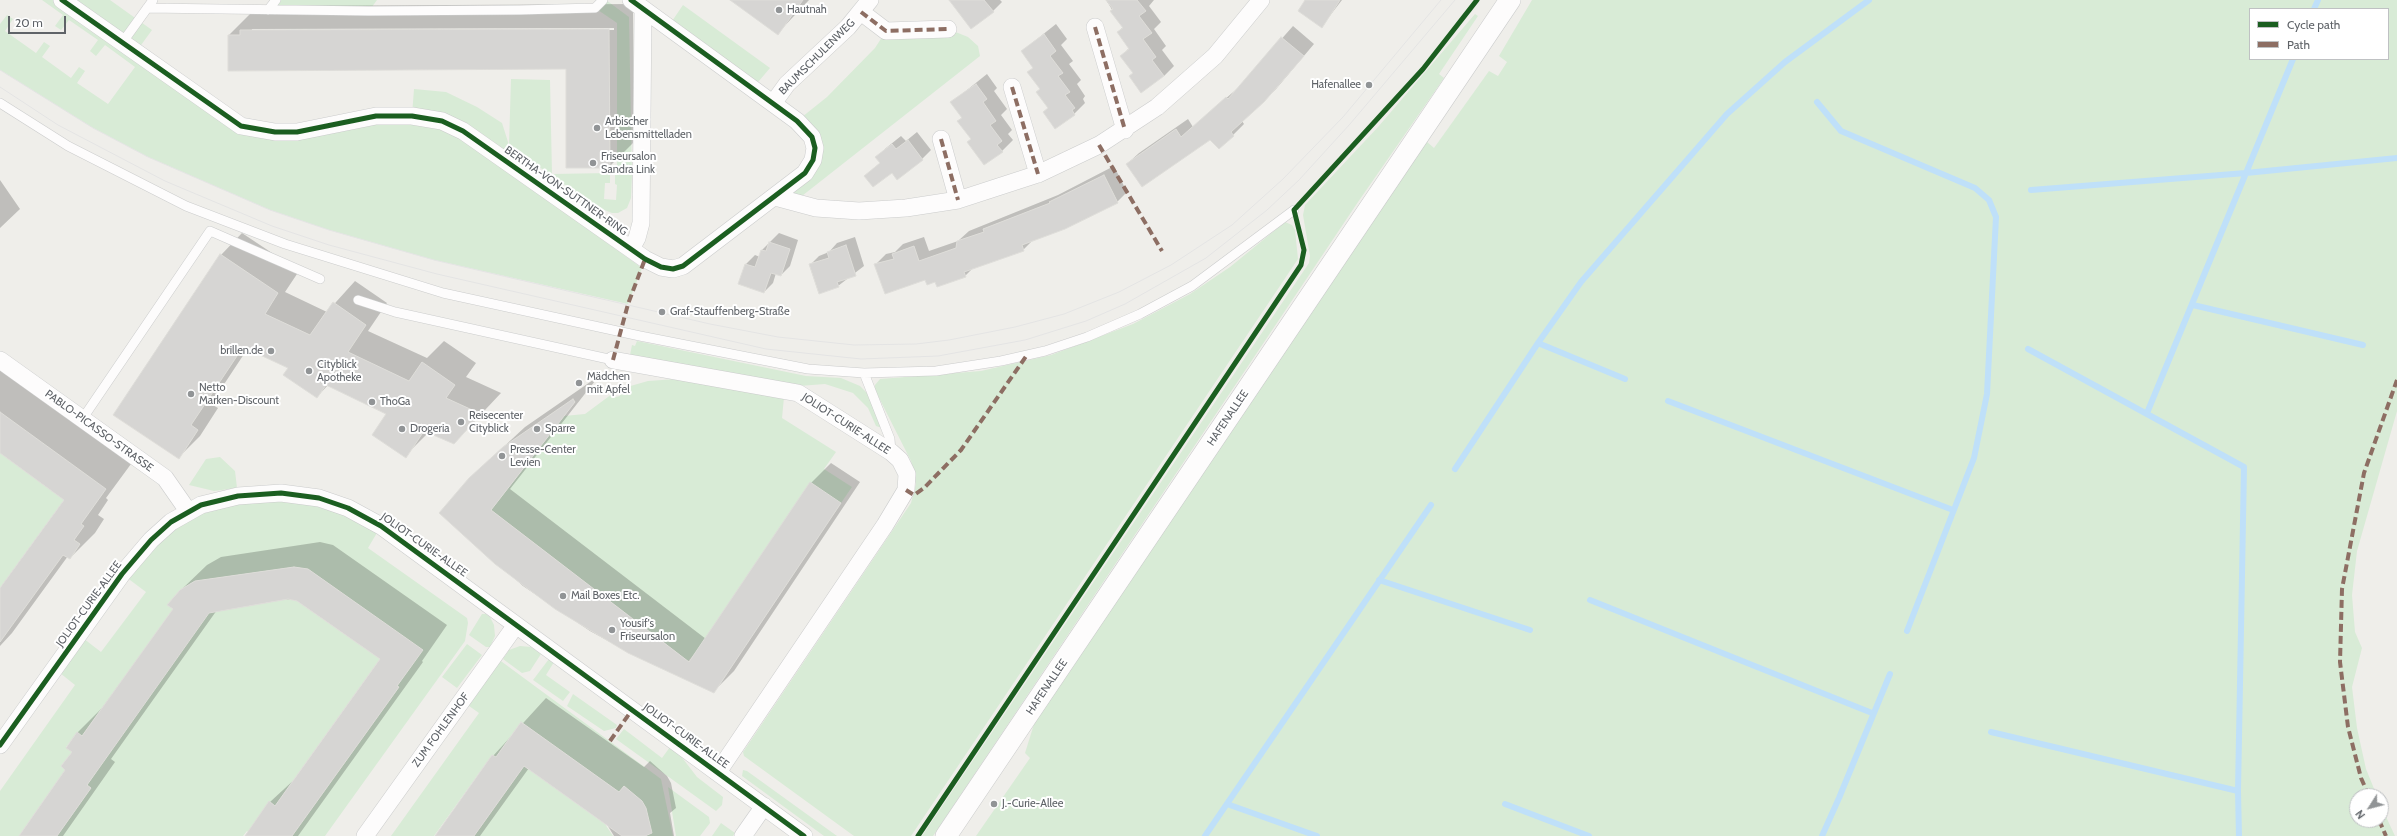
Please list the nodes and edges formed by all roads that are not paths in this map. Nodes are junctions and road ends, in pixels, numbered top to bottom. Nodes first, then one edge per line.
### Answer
1 (62, 0) edge
2 (153, 0) edge
3 (276, 0) edge
4 (603, 0) edge
5 (1261, 0) edge
6 (1510, 0) edge
7 (637, 5) edge
8 (865, 6) edge
9 (147, 8) junction
10 (268, 10) junction
11 (1095, 27) dead end
12 (948, 29) dead end
13 (122, 43) junction
14 (1012, 87) dead end
15 (774, 102) junction
16 (0, 103) edge
17 (1125, 130) junction
18 (941, 139) dead end
19 (1038, 174) junction
20 (775, 197) junction
21 (958, 200) junction
22 (1294, 210) dead end
23 (631, 249) junction
24 (320, 279) dead end
25 (358, 300) dead end
26 (0, 360) edge
27 (614, 360) joint
28 (864, 373) junction
29 (83, 418) junction
30 (890, 452) junction
31 (188, 511) junction
32 (516, 624) junction
33 (0, 745) edge
34 (718, 772) junction
35 (764, 806) junction
36 (365, 836) edge
37 (743, 836) edge
38 (804, 836) edge
39 (946, 836) edge

1 - 13 street, BERTHA-VON-SUTTNER-RING
2 - 9 lane
3 - 10 lane
4 - 10 lane
5 - 17 street
6 - 39 street, HAFENALLEE
7 - 15 street, BERTHA-VON-SUTTNER-RING
7 - 23 street, BERTHA-VON-SUTTNER-RING
8 - 12 street, BAUMSCHULENWEG
8 - 15 street, BAUMSCHULENWEG
9 - 10 lane
9 - 13 lane
11 - 17 street
13 - 23 street, BERTHA-VON-SUTTNER-RING
14 - 19 street
15 - 20 street, BERTHA-VON-SUTTNER-RING
16 - 28 lane
17 - 19 street
18 - 21 street
19 - 21 street
20 - 21 street
20 - 23 street, BERTHA-VON-SUTTNER-RING
22 - 28 lane
24 - 29 lane
25 - 27 lane
26 - 29 street, PABLO-PICASSO-STRASSE
27 - 30 street, JOLIOT-CURIE-ALLEE
28 - 30 lane
29 - 31 street, PABLO-PICASSO-STRASSE
30 - 34 street, JOLIOT-CURIE-ALLEE
31 - 32 street, JOLIOT-CURIE-ALLEE
31 - 33 street, JOLIOT-CURIE-ALLEE
32 - 34 street, JOLIOT-CURIE-ALLEE
32 - 36 street, ZUM FOHLENHOF
34 - 35 street, JOLIOT-CURIE-ALLEE
35 - 37 street
35 - 38 street, JOLIOT-CURIE-ALLEE

